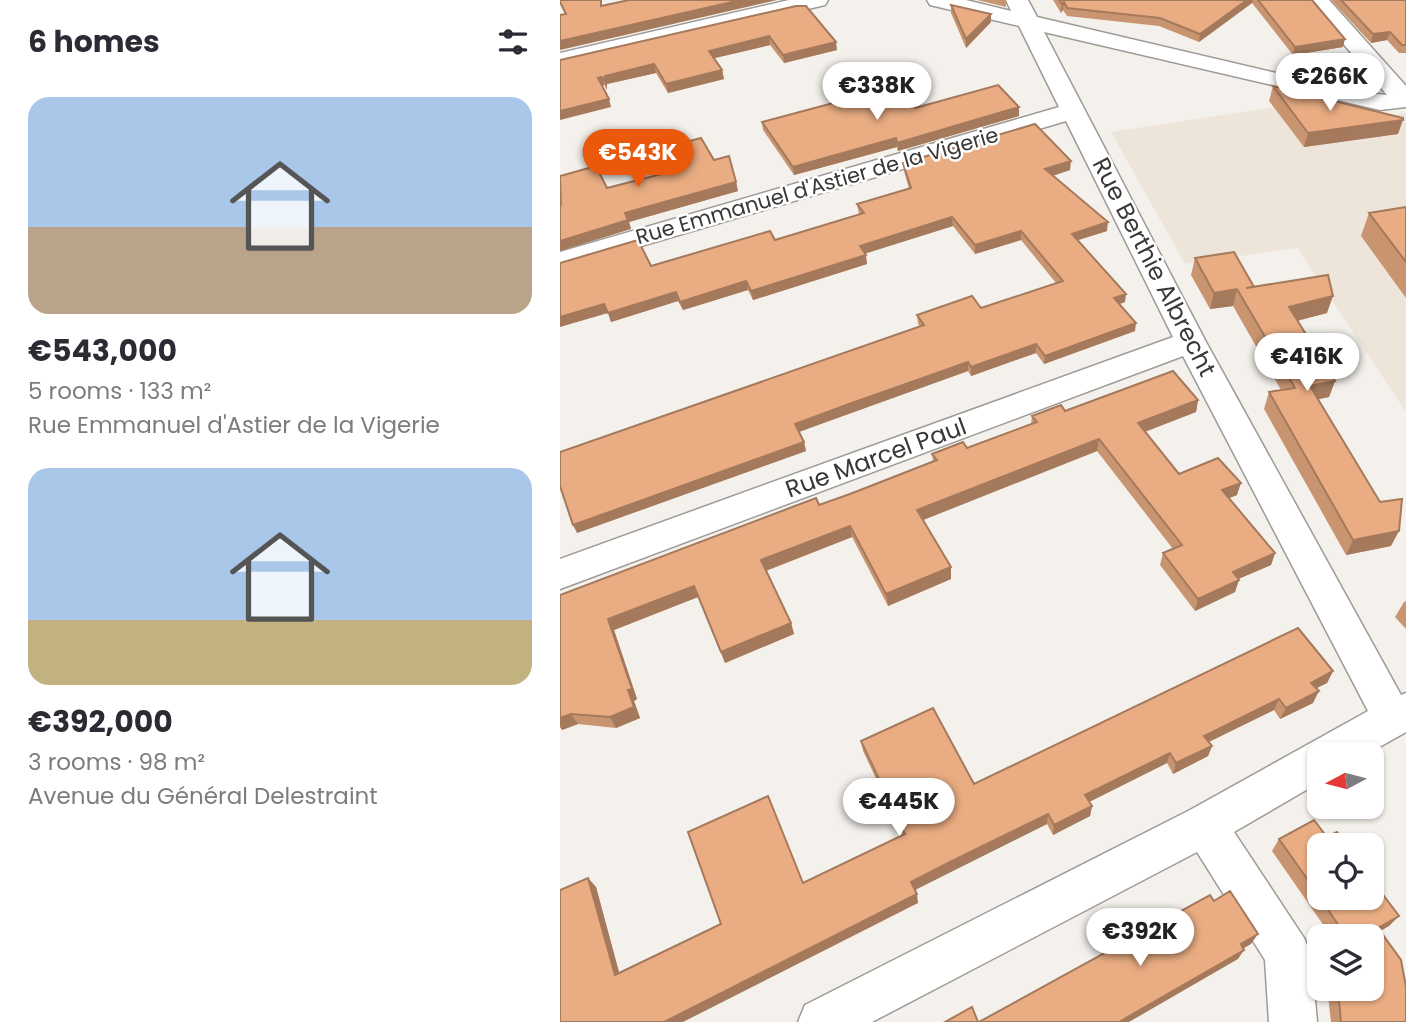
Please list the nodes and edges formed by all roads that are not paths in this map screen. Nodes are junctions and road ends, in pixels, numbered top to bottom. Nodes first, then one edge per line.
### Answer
1 (817, 0) edge
2 (938, 0) edge
3 (1317, 0) edge
4 (1022, 11) edge
5 (560, 60) edge
6 (1405, 100) edge
7 (1074, 111) junction
8 (560, 261) edge
9 (1191, 342) junction
10 (560, 574) edge
11 (1399, 715) edge
12 (1351, 742) edge
13 (1307, 767) edge
14 (1205, 825) junction
15 (822, 1022) edge
16 (1293, 1022) edge

1 - 5 street
2 - 4 street
3 - 6 street
4 - 6 street
4 - 7 street, Rue Berthie Albrecht
7 - 8 street, Rue Emmanuel d'Astier de la Vigerie
7 - 9 street, Rue Berthie Albrecht
9 - 10 street, Rue Marcel Paul
9 - 11 street, Rue Berthie Albrecht
11 - 12 street
13 - 14 street
14 - 15 street
14 - 16 street

